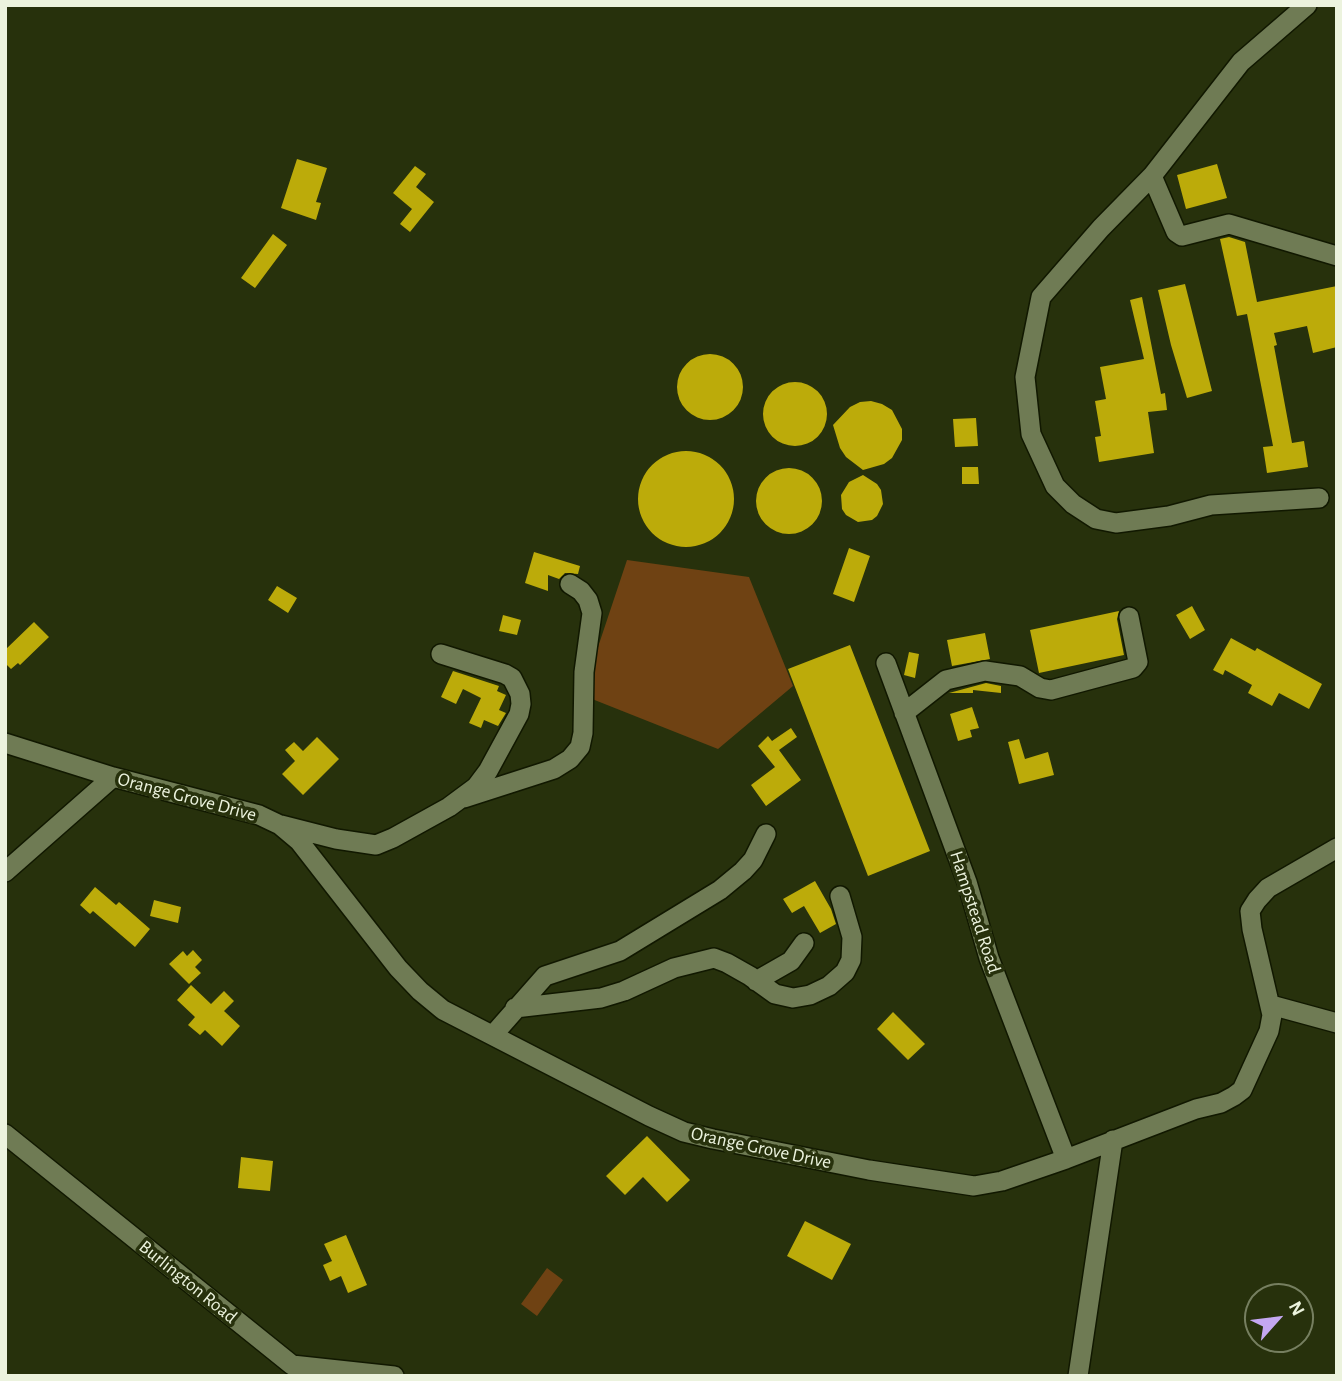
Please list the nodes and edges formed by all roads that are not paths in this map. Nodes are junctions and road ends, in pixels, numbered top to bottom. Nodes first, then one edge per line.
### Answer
1 (1307, 5) edge
2 (1152, 176) junction
3 (1337, 256) edge
4 (1320, 498) dead end
5 (570, 584) dead end
6 (1129, 617) dead end
7 (441, 654) dead end
8 (886, 663) dead end
9 (904, 713) junction
10 (5, 743) edge
11 (113, 778) junction
12 (463, 799) junction
13 (280, 825) junction
14 (766, 834) dead end
15 (1337, 848) edge
16 (5, 872) edge
17 (840, 896) dead end
18 (804, 943) dead end
19 (757, 981) junction
20 (1271, 1005) junction
21 (515, 1008) junction
22 (1337, 1023) edge
23 (493, 1035) junction
24 (5, 1134) edge
25 (1114, 1140) junction
26 (1066, 1159) junction
27 (292, 1370) edge
28 (394, 1376) edge
29 (1078, 1376) edge

1 - 2 street
2 - 3 street
2 - 4 street
5 - 12 street
6 - 9 street
7 - 12 street
8 - 9 street, Hampstead Road
9 - 26 street, Hampstead Road
10 - 11 street, Orange Grove Drive
11 - 13 street, Orange Grove Drive
11 - 16 street
12 - 13 street
13 - 23 street, Orange Grove Drive
14 - 21 street
15 - 20 street, Orange Grove Drive
17 - 19 street
18 - 19 street
19 - 21 street
20 - 22 street
20 - 25 street, Orange Grove Drive
21 - 23 street
23 - 26 street, Orange Grove Drive
24 - 27 street, Burlington Road
25 - 26 street, Orange Grove Drive
25 - 29 street
27 - 28 street, Burlington Road

